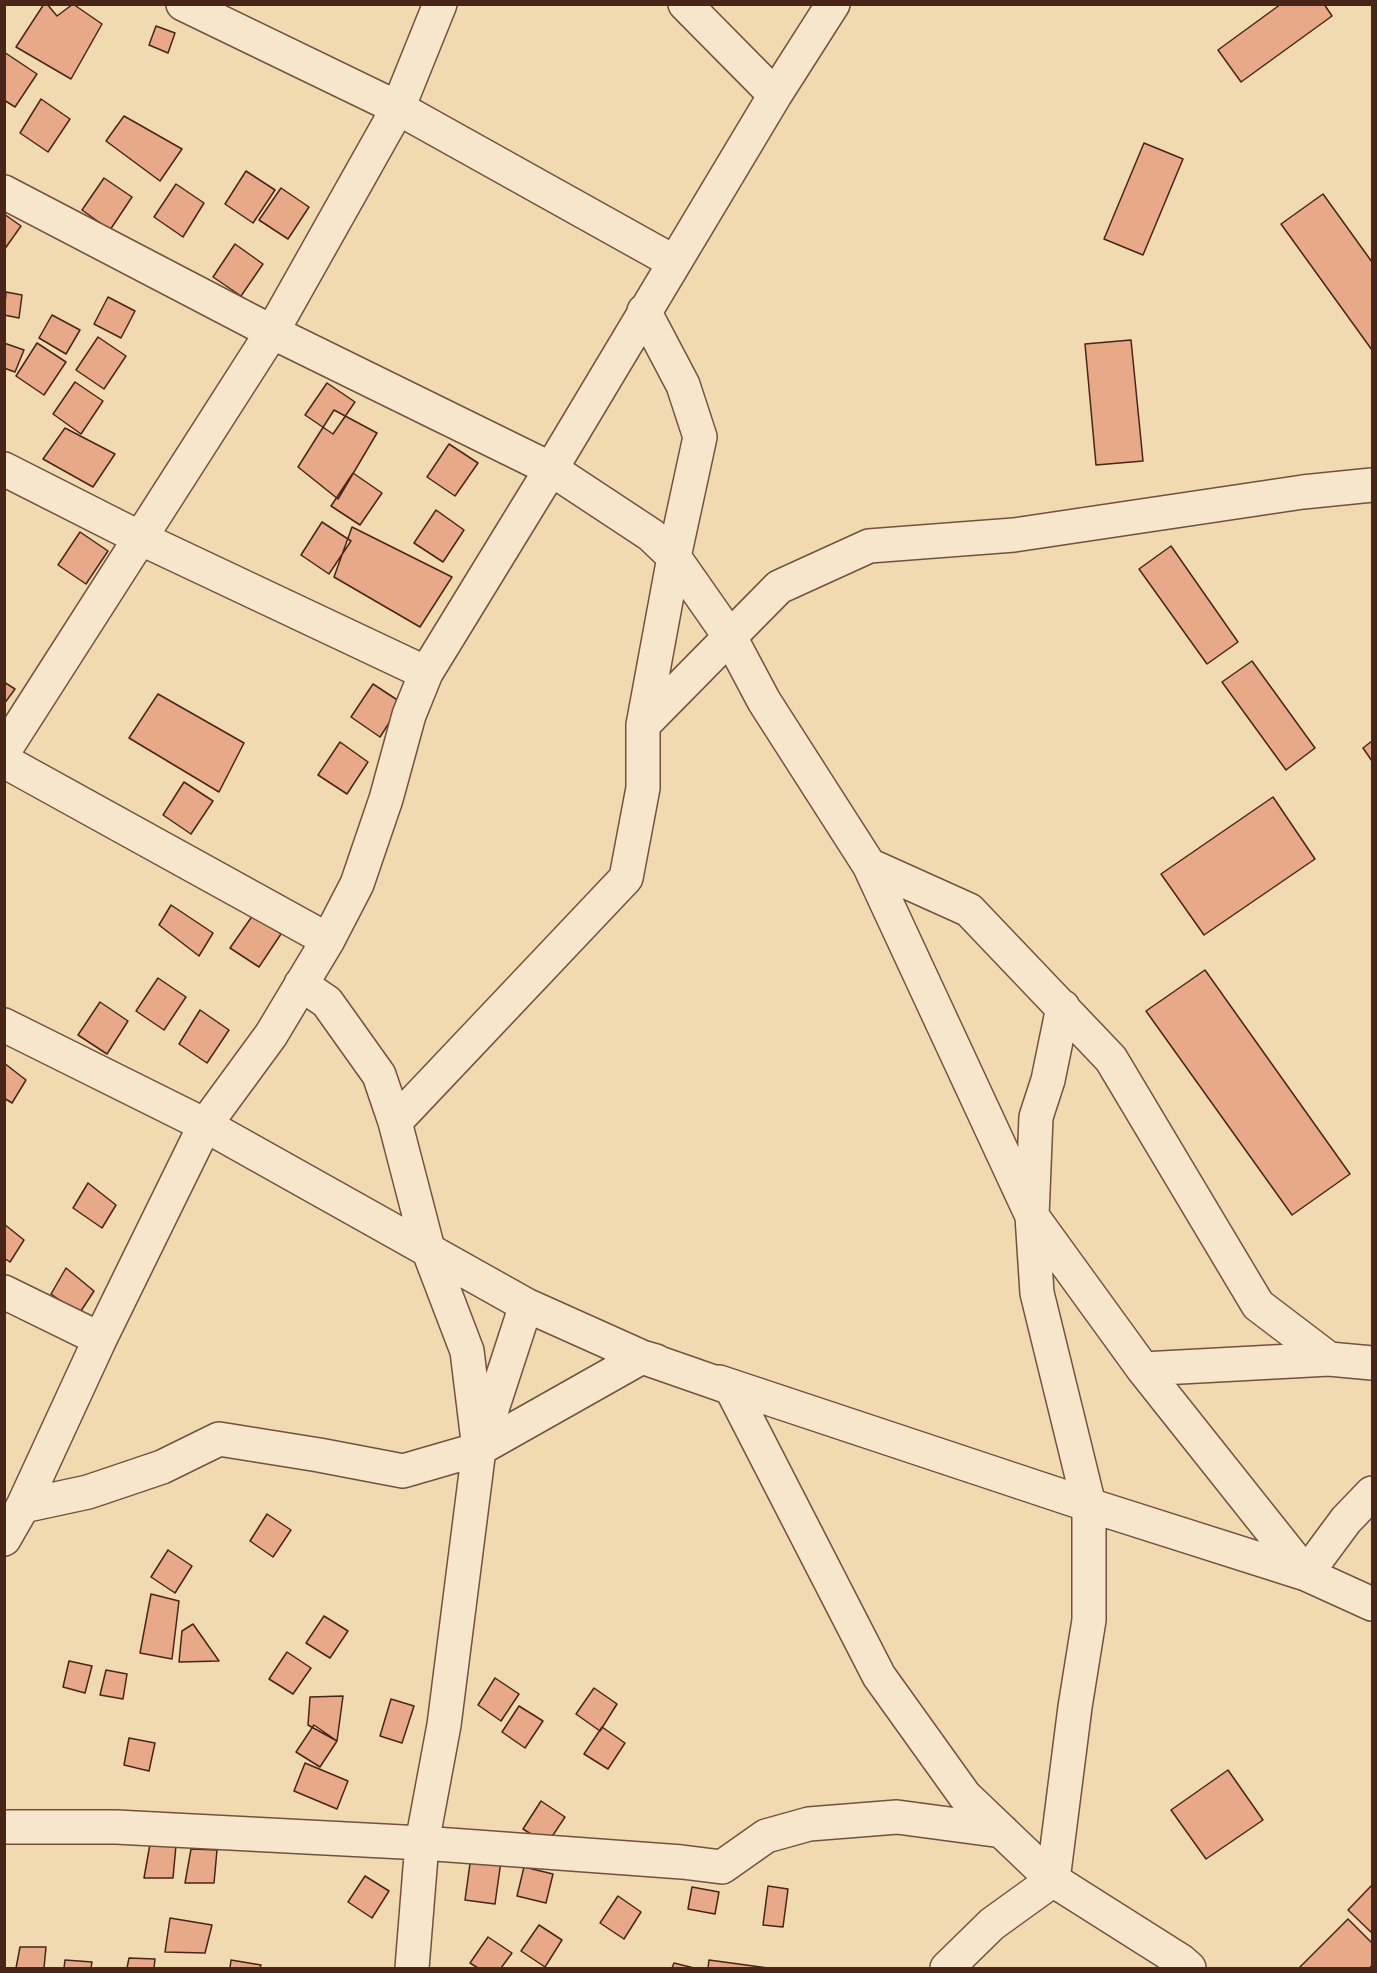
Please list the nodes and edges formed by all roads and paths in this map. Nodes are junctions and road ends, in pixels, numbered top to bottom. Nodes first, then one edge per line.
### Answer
1 (183, 4) edge
2 (440, 4) edge
3 (685, 4) edge
4 (833, 4) edge
5 (775, 95) junction
6 (398, 108) junction
7 (4, 192) edge
8 (674, 262) junction
9 (644, 311) junction
10 (272, 332) junction
11 (4, 469) edge
12 (551, 469) junction
13 (1372, 485) edge
14 (140, 538) junction
15 (674, 557) junction
16 (730, 637) junction
17 (426, 673) junction
18 (643, 725) junction
19 (4, 751) edge
20 (4, 760) edge
21 (869, 865) junction
22 (328, 940) junction
23 (302, 984) junction
24 (1063, 1007) junction
25 (4, 1025) edge
26 (395, 1122) junction
27 (205, 1125) junction
28 (1032, 1216) junction
29 (428, 1250) junction
30 (4, 1292) edge
31 (526, 1305) junction
32 (100, 1339) junction
33 (642, 1357) junction
34 (1329, 1359) junction
35 (1372, 1363) edge
36 (1143, 1369) junction
37 (479, 1449) junction
38 (1372, 1493) edge
39 (1089, 1505) junction
40 (23, 1506) junction
41 (4, 1539) edge
42 (1306, 1574) junction
43 (1372, 1604) edge
44 (4, 1827) edge
45 (1002, 1831) junction
46 (422, 1843) junction
47 (1053, 1880) junction
48 (412, 1968) edge
49 (947, 1968) edge
50 (1189, 1968) edge

1 - 6 street
2 - 6 street
3 - 5 street
4 - 5 street
5 - 8 street
6 - 8 street
6 - 10 street
7 - 10 street
8 - 9 street
9 - 12 street
9 - 15 street
10 - 12 street
10 - 14 street
11 - 14 street
12 - 15 street
12 - 17 street
13 - 16 street
14 - 17 street
14 - 19 street
15 - 16 street
15 - 18 street
16 - 18 street
16 - 21 street
17 - 22 street
18 - 26 street
20 - 22 street
21 - 24 street
21 - 28 street
22 - 23 street
23 - 26 street
23 - 27 street
24 - 28 street
24 - 34 street
25 - 27 street
26 - 29 street
27 - 29 street
27 - 32 street
28 - 36 street
28 - 39 street
29 - 31 street
29 - 37 street
30 - 32 street
31 - 33 street
31 - 37 street
32 - 40 street
33 - 37 street
33 - 39 street
33 - 45 street
34 - 35 street
34 - 36 street
36 - 42 street
37 - 40 street
37 - 46 street
38 - 42 street
39 - 42 street
39 - 47 street
40 - 41 street
42 - 43 street
44 - 46 street
45 - 46 street
45 - 47 street
46 - 48 street
47 - 49 street
47 - 50 street

